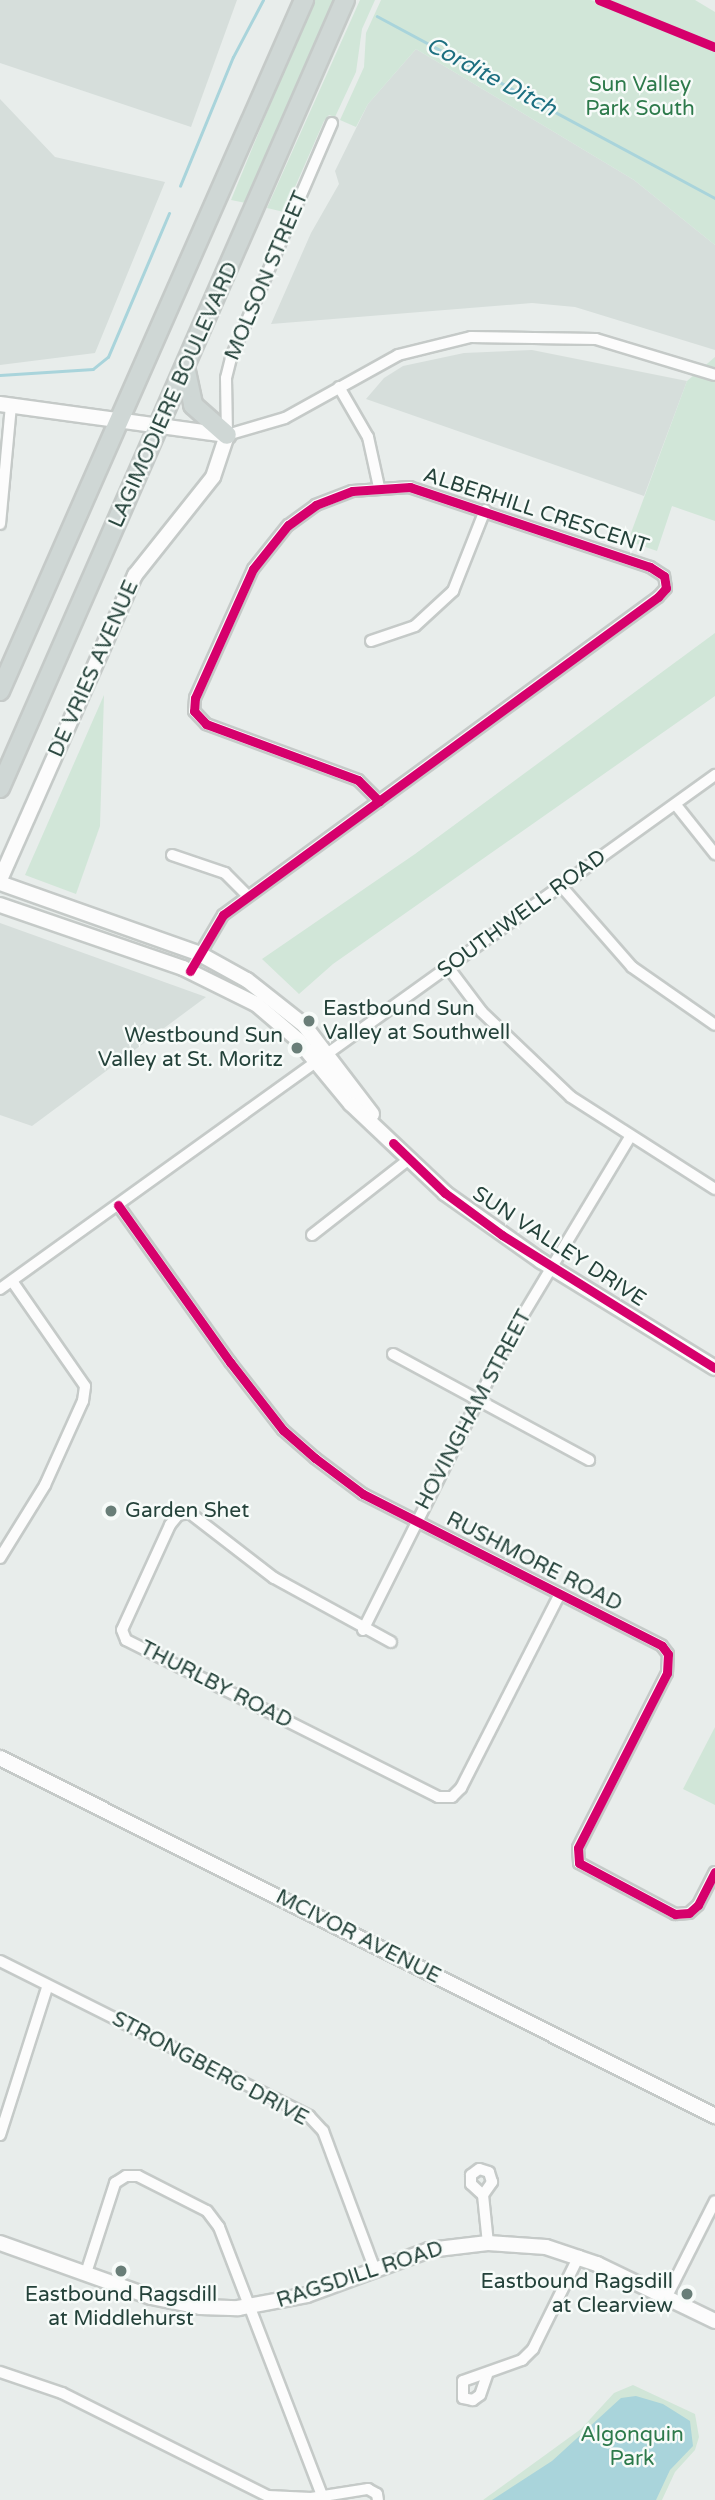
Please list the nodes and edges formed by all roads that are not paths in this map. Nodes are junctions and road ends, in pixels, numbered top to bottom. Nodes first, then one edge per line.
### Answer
1 (304, 0) edge
2 (345, 0) edge
3 (332, 123) dead end
4 (186, 369) junction
5 (715, 375) edge
6 (339, 387) junction
7 (5, 404) edge
8 (117, 422) junction
9 (160, 429) junction
10 (226, 435) junction
11 (379, 486) junction
12 (485, 510) junction
13 (0, 524) edge
14 (371, 641) dead end
15 (0, 691) edge
16 (715, 775) edge
17 (0, 788) edge
18 (379, 801) junction
19 (676, 805) junction
20 (715, 854) edge
21 (172, 855) dead end
22 (0, 881) edge
23 (562, 887) junction
24 (247, 895) junction
25 (0, 905) edge
26 (198, 953) junction
27 (448, 967) junction
28 (190, 971) junction
29 (715, 1025) edge
30 (323, 1059) junction
31 (630, 1137) junction
32 (408, 1160) junction
33 (715, 1189) edge
34 (118, 1205) junction
35 (312, 1235) dead end
36 (552, 1268) junction
37 (12, 1281) junction
38 (0, 1289) edge
39 (393, 1354) dead end
40 (715, 1368) edge
41 (478, 1400) junction
42 (589, 1460) dead end
43 (416, 1521) junction
44 (0, 1558) edge
45 (560, 1594) junction
46 (363, 1630) junction
47 (391, 1642) dead end
48 (0, 1758) edge
49 (715, 1872) edge
50 (0, 1961) edge
51 (48, 1985) junction
52 (715, 2116) edge
53 (0, 2134) edge
54 (483, 2195) dead end
55 (715, 2201) edge
56 (0, 2243) edge
57 (488, 2244) junction
58 (579, 2256) junction
59 (375, 2270) junction
60 (86, 2273) junction
61 (667, 2296) junction
62 (250, 2307) junction
63 (715, 2321) edge
64 (0, 2372) edge
65 (487, 2375) dead end
66 (346, 2493) junction
67 (323, 2497) edge
68 (356, 2500) edge
69 (378, 2500) edge

1 - 8 main road, LAGIMODIERE BOULEVARD
2 - 4 main road, LAGIMODIERE BOULEVARD
3 - 10 street, MOLSON STREET
4 - 9 main road, LAGIMODIERE BOULEVARD
4 - 10 main road
5 - 6 street
6 - 10 street
6 - 11 street
7 - 8 street
7 - 13 street
8 - 9 street
8 - 15 main road, LAGIMODIERE BOULEVARD
9 - 10 street
9 - 17 main road, LAGIMODIERE BOULEVARD
10 - 22 street, DE VRIES AVENUE
11 - 12 street, ALBERHILL CRESCENT
11 - 18 street, ALBERHILL CRESCENT
12 - 14 street
12 - 18 street, ALBERHILL CRESCENT
16 - 19 street, SOUTHWELL ROAD
18 - 24 street, ALBERHILL CRESCENT
19 - 20 street
19 - 23 street, SOUTHWELL ROAD
21 - 24 street
22 - 26 street, SUN VALLEY DRIVE
23 - 27 street, SOUTHWELL ROAD
23 - 29 street
24 - 26 street, ALBERHILL CRESCENT
25 - 28 street, SUN VALLEY DRIVE
26 - 28 street, ALBERHILL CRESCENT
26 - 30 street, SUN VALLEY DRIVE
27 - 30 street, SOUTHWELL ROAD
27 - 31 street
28 - 30 street, SUN VALLEY DRIVE
30 - 32 street, SUN VALLEY DRIVE
30 - 34 street, SOUTHWELL ROAD
31 - 33 street
31 - 36 street, HOVINGHAM STREET
32 - 35 street
32 - 36 street, SUN VALLEY DRIVE
34 - 37 street, SOUTHWELL ROAD
34 - 43 street, RUSHMORE ROAD
36 - 40 street, SUN VALLEY DRIVE
36 - 41 street, HOVINGHAM STREET
37 - 38 street, SOUTHWELL ROAD
37 - 44 street
39 - 41 street
41 - 42 street
41 - 43 street, HOVINGHAM STREET
43 - 45 street, RUSHMORE ROAD
43 - 46 street, HOVINGHAM STREET
45 - 46 street, THURLBY ROAD
45 - 49 street, RUSHMORE ROAD
46 - 47 street, THURLBY ROAD
48 - 52 street, MCIVOR AVENUE
50 - 51 street, STRONGBERG DRIVE
51 - 53 street
51 - 59 street, STRONGBERG DRIVE
54 - 57 street
55 - 61 street
56 - 60 street, RAGSDILL ROAD
57 - 58 street, RAGSDILL ROAD
57 - 59 street, RAGSDILL ROAD
58 - 61 street, RAGSDILL ROAD
58 - 65 street
59 - 62 street, RAGSDILL ROAD
60 - 62 street, RAGSDILL ROAD
60 - 62 street
61 - 63 street, RAGSDILL ROAD
62 - 67 street
64 - 67 street
66 - 67 street
66 - 68 street
66 - 69 street

